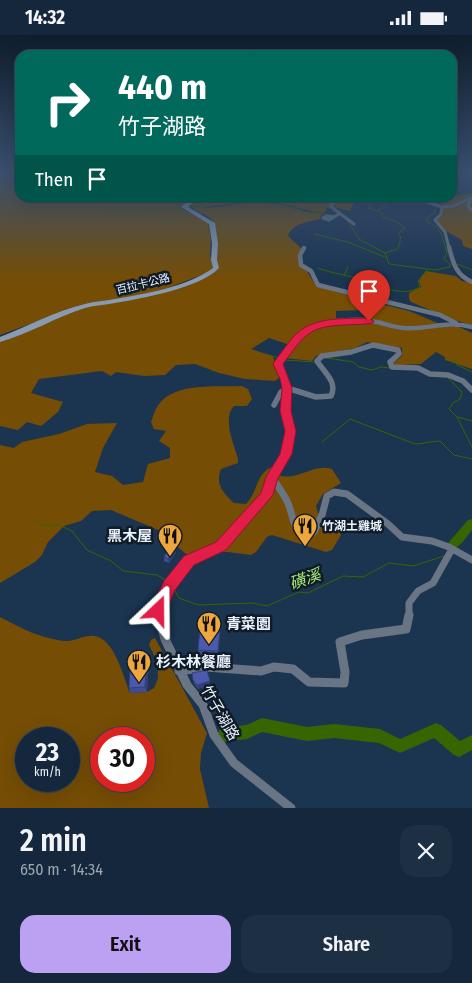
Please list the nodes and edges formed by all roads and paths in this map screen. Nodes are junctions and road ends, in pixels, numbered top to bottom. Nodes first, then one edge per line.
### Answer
1 (187, 208) edge
2 (332, 208) edge
3 (440, 208) edge
4 (354, 224) dead end
5 (304, 248) dead end
6 (472, 282) edge
7 (456, 323) junction
8 (472, 327) edge
9 (0, 340) edge
10 (287, 388) junction
11 (472, 390) edge
12 (274, 405) dead end
13 (272, 477) junction
14 (452, 549) junction
15 (472, 560) edge
16 (179, 671) junction
17 (291, 808) edge

1 - 9 main road, 百拉卡公路
2 - 4 street
3 - 6 street
5 - 7 street
7 - 8 street, 竹子湖路
7 - 10 street, 竹子湖路
10 - 11 street
10 - 12 street
10 - 13 street, 竹子湖路
13 - 14 street
13 - 16 street, 竹子湖路
14 - 15 street
14 - 16 street
16 - 17 street, 竹子湖路

